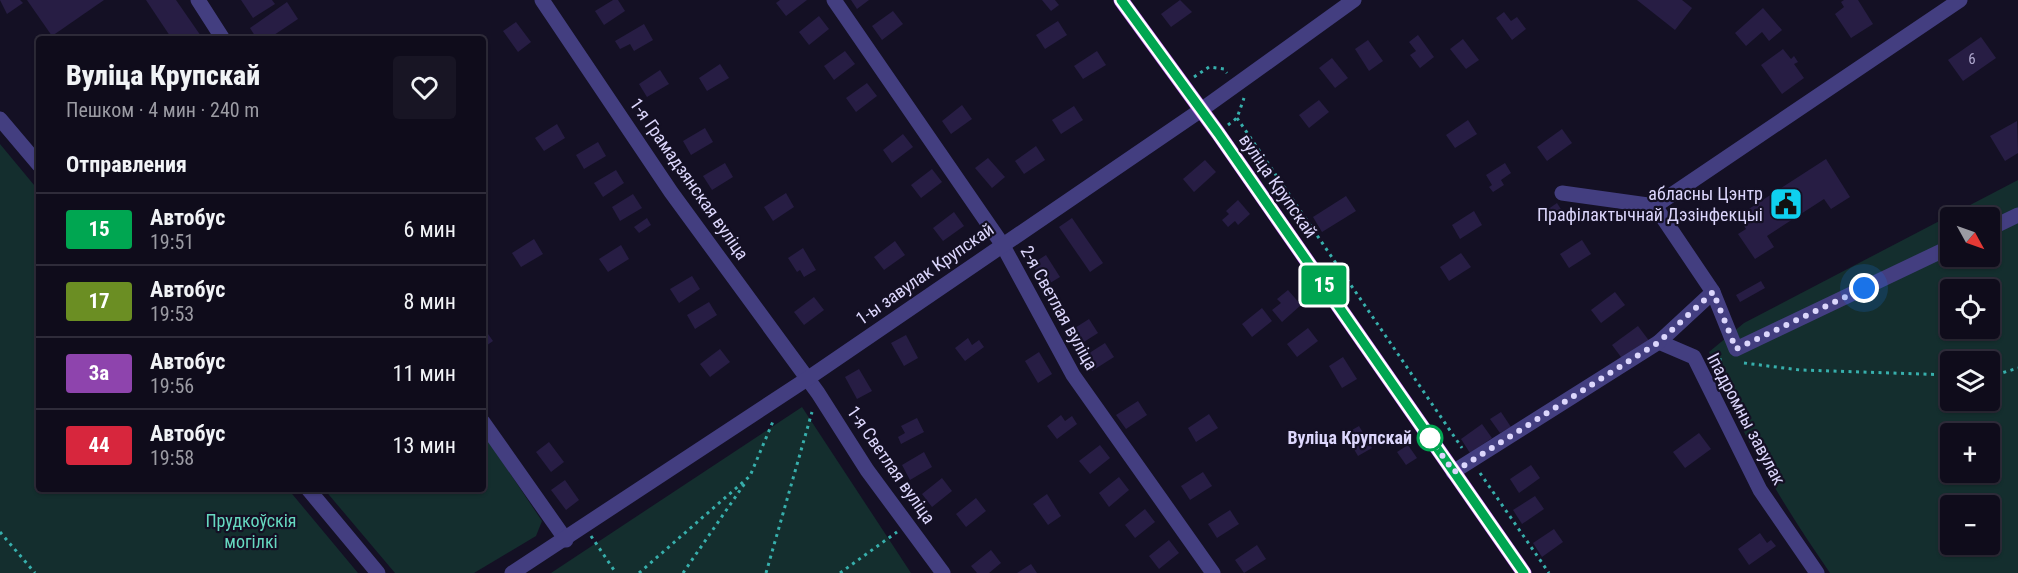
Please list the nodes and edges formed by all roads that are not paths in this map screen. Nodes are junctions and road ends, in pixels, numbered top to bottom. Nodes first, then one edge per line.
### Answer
1 (198, 0) edge
2 (542, 0) edge
3 (834, 0) edge
4 (1121, 0) edge
5 (1354, 0) edge
6 (1960, 0) edge
7 (221, 36) edge
8 (1201, 110) junction
9 (0, 119) edge
10 (36, 161) edge
11 (1562, 193) dead end
12 (1655, 206) junction
13 (2018, 215) edge
14 (2000, 224) edge
15 (1002, 244) junction
16 (1940, 252) edge
17 (1713, 292) junction
18 (1659, 342) junction
19 (807, 379) junction
20 (486, 426) edge
21 (1454, 472) junction
22 (310, 492) edge
23 (566, 540) junction
24 (378, 573) edge
25 (512, 573) edge
26 (943, 573) edge
27 (1213, 573) edge
28 (1524, 573) edge
29 (1817, 573) edge

1 - 7 street
2 - 19 street, 1-я Грамадзянская вуліца
3 - 15 street, 2-я Светлая вуліца
4 - 8 main road, вуліца Крупскай
5 - 8 street, 1-ы завулак Крупскай
6 - 12 street
8 - 15 street, 1-ы завулак Крупскай
8 - 21 main road, вуліца Крупскай
9 - 10 street
11 - 12 street
12 - 17 street
13 - 14 street
15 - 19 street, 1-ы завулак Крупскай
15 - 27 street, 2-я Светлая вуліца
16 - 17 street
17 - 18 street
18 - 21 street
18 - 29 street, Іпадромны завулак
19 - 23 street, 1-ы завулак Крупскай
19 - 26 street, 1-я Светлая вуліца
20 - 23 street
21 - 28 main road, вуліца Крупскай
22 - 24 street
23 - 25 street, 1-ы завулак Крупскай

